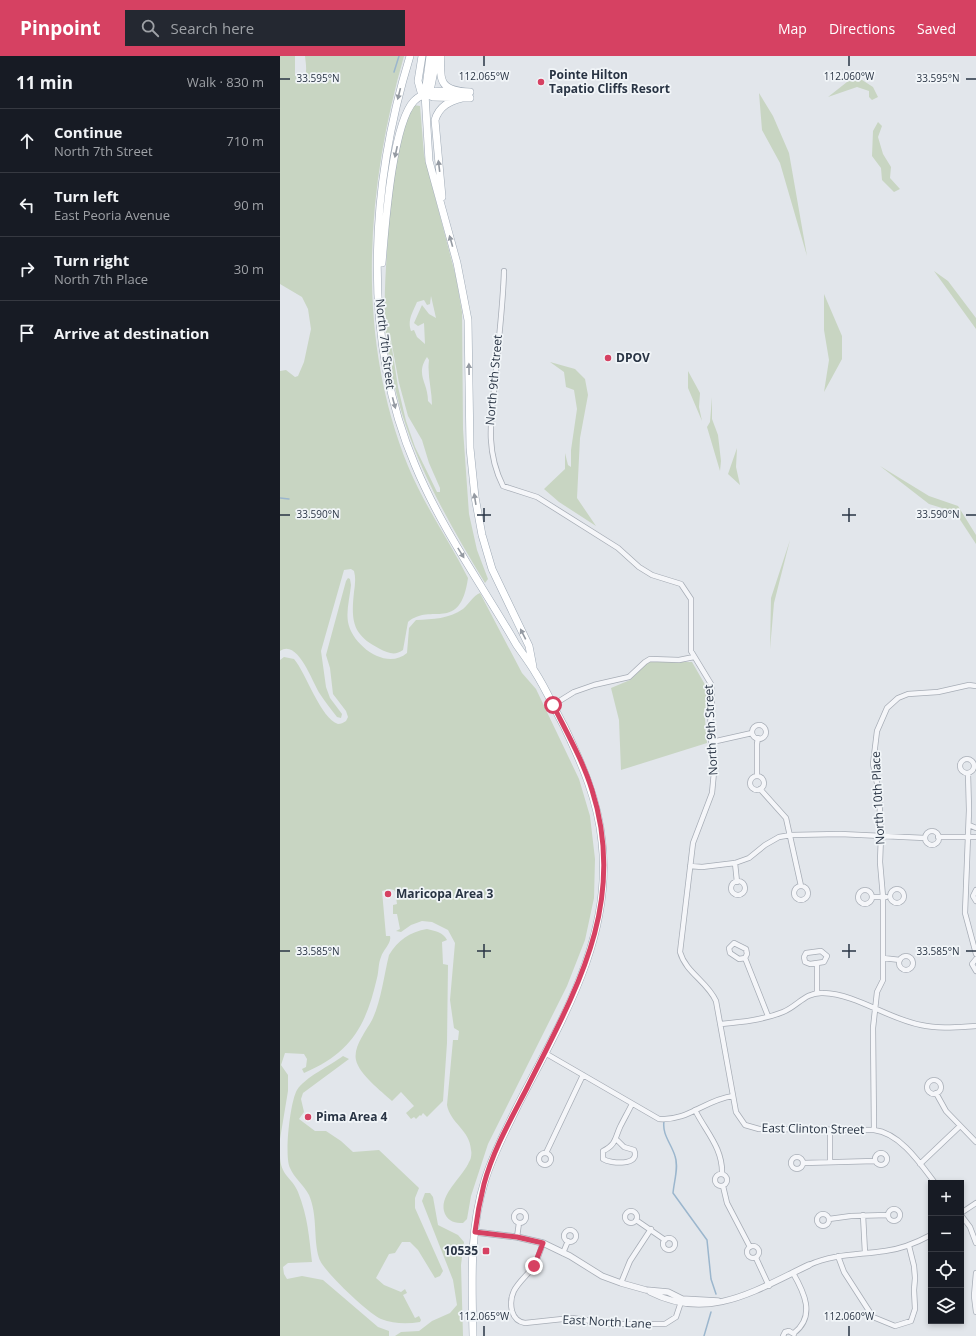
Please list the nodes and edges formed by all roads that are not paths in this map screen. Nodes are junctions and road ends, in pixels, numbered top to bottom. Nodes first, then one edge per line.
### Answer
1 (410, 56) edge
2 (422, 56) edge
3 (430, 56) edge
4 (437, 56) edge
5 (441, 56) edge
6 (458, 91) junction
7 (424, 94) junction
8 (467, 96) junction
9 (441, 205) junction
10 (504, 271) dead end
11 (380, 307) junction
12 (694, 657) junction
13 (534, 671) junction
14 (976, 686) edge
15 (553, 705) junction
16 (752, 733) junction
17 (758, 738) junction
18 (712, 742) junction
19 (968, 773) dead end
20 (757, 776) junction
21 (760, 789) junction
22 (969, 825) junction
23 (976, 828) edge
24 (791, 835) junction
25 (881, 836) junction
26 (938, 837) junction
27 (976, 837) edge
28 (925, 838) junction
29 (968, 838) junction
30 (734, 863) junction
31 (690, 866) junction
32 (737, 882) dead end
33 (801, 886) dead end
34 (976, 890) edge
35 (965, 896) junction
36 (973, 896) junction
37 (872, 897) dead end
38 (883, 897) junction
39 (890, 897) dead end
40 (976, 901) edge
41 (976, 954) edge
42 (745, 958) dead end
43 (883, 958) junction
44 (976, 959) edge
45 (900, 960) dead end
46 (816, 964) junction
47 (976, 971) edge
48 (818, 993) junction
49 (875, 1008) junction
50 (768, 1016) junction
51 (720, 1024) junction
52 (976, 1026) edge
53 (545, 1053) junction
54 (583, 1075) junction
55 (936, 1093) dead end
56 (733, 1096) junction
57 (632, 1104) junction
58 (695, 1110) junction
59 (960, 1126) junction
60 (830, 1130) junction
61 (874, 1130) junction
62 (617, 1140) junction
63 (976, 1142) edge
64 (546, 1153) dead end
65 (875, 1161) dead end
66 (830, 1162) junction
67 (803, 1163) dead end
68 (920, 1164) junction
69 (722, 1174) junction
70 (933, 1180) edge
71 (723, 1186) junction
72 (976, 1203) edge
73 (964, 1212) edge
74 (888, 1214) dead end
75 (863, 1215) junction
76 (962, 1216) edge
77 (829, 1219) dead end
78 (636, 1220) dead end
79 (519, 1223) dead end
80 (650, 1229) junction
81 (475, 1232) junction
82 (928, 1236) edge
83 (517, 1237) junction
84 (665, 1240) dead end
85 (568, 1241) dead end
86 (543, 1243) junction
87 (976, 1243) edge
88 (909, 1246) junction
89 (750, 1247) junction
90 (563, 1252) junction
91 (865, 1253) junction
92 (838, 1256) junction
93 (756, 1258) junction
94 (807, 1266) joint
95 (793, 1273) junction
96 (976, 1273) edge
97 (621, 1283) junction
98 (769, 1286) junction
99 (681, 1301) junction
100 (976, 1312) edge
101 (794, 1335) edge
102 (473, 1336) edge
103 (783, 1336) edge

1 -> 11 main road, North 7th Street
2 - 7 main road
3 - 7 main road, North 7th Street
4 - 7 main road
5 - 6 main road
6 - 7 main road
6 - 8 main road
7 - 8 main road
7 - 9 main road, North 7th Street
7 -> 11 main road
9 -> 8 main road
13 -> 9 main road, North 7th Street
10 - 12 street, North 9th Street
11 -> 13 main road, North 7th Street
12 - 15 street
12 - 18 street, North 9th Street
13 - 15 main road, North 7th Street
14 - 25 street, North 10th Place
15 - 53 main road, North 7th Street
16 - 17 street
16 - 17 street
16 - 18 street
17 - 20 street
18 - 31 street, North 9th Street
19 - 22 street
20 - 21 street
20 - 21 street
21 - 24 street
22 - 23 street
22 - 29 street
24 - 25 street
24 - 30 street
24 - 33 street
25 - 28 street
25 - 38 street, North 10th Place
26 - 28 street
26 - 28 street
26 - 29 street
27 - 29 street
29 - 35 street
30 - 31 street
30 - 32 street
31 - 51 street, North 9th Street
34 - 36 street
35 - 36 street
35 - 41 street
36 - 40 street
37 - 38 street
38 - 39 street
38 - 43 street, North 10th Place
42 - 50 street
43 - 45 street
43 - 49 street, North 10th Place
44 - 47 street
46 - 46 street
46 - 48 street
48 - 49 street
48 - 50 street
49 - 52 street
49 - 61 street, North 10th Place
50 - 51 street
51 - 56 street, North 9th Street
53 - 54 street
53 - 81 main road, North 7th Street
54 - 57 street
54 - 64 street
55 - 59 street
56 - 58 street
56 - 60 street, East Clinton Street
57 - 58 street
57 - 62 street
58 - 69 street
59 - 63 street
59 - 68 street
60 - 61 street, East Clinton Street
60 - 66 street
61 - 68 street, East Clinton Street
62 - 62 street
65 - 66 street
66 - 67 street
68 - 70 street, East Clinton Street
69 - 71 street
69 - 71 street
71 - 89 street
72 - 73 street
74 - 75 street
75 - 77 street
75 - 91 street
76 - 87 street
78 - 80 street
79 - 83 street
80 - 84 street
80 - 97 street
81 - 83 street
81 - 102 main road, North 7th Street
82 - 88 street
83 - 86 street
85 - 90 street
86 - 90 street
86 - 99 street, East North Lane
88 - 91 street
88 - 92 street
89 - 93 street
89 - 93 street
90 - 97 street
91 - 92 street
92 - 94 street
93 - 98 street
94 - 95 street
95 - 98 street
95 - 101 street
96 - 100 street
97 - 99 street
98 - 99 street
101 - 103 street

